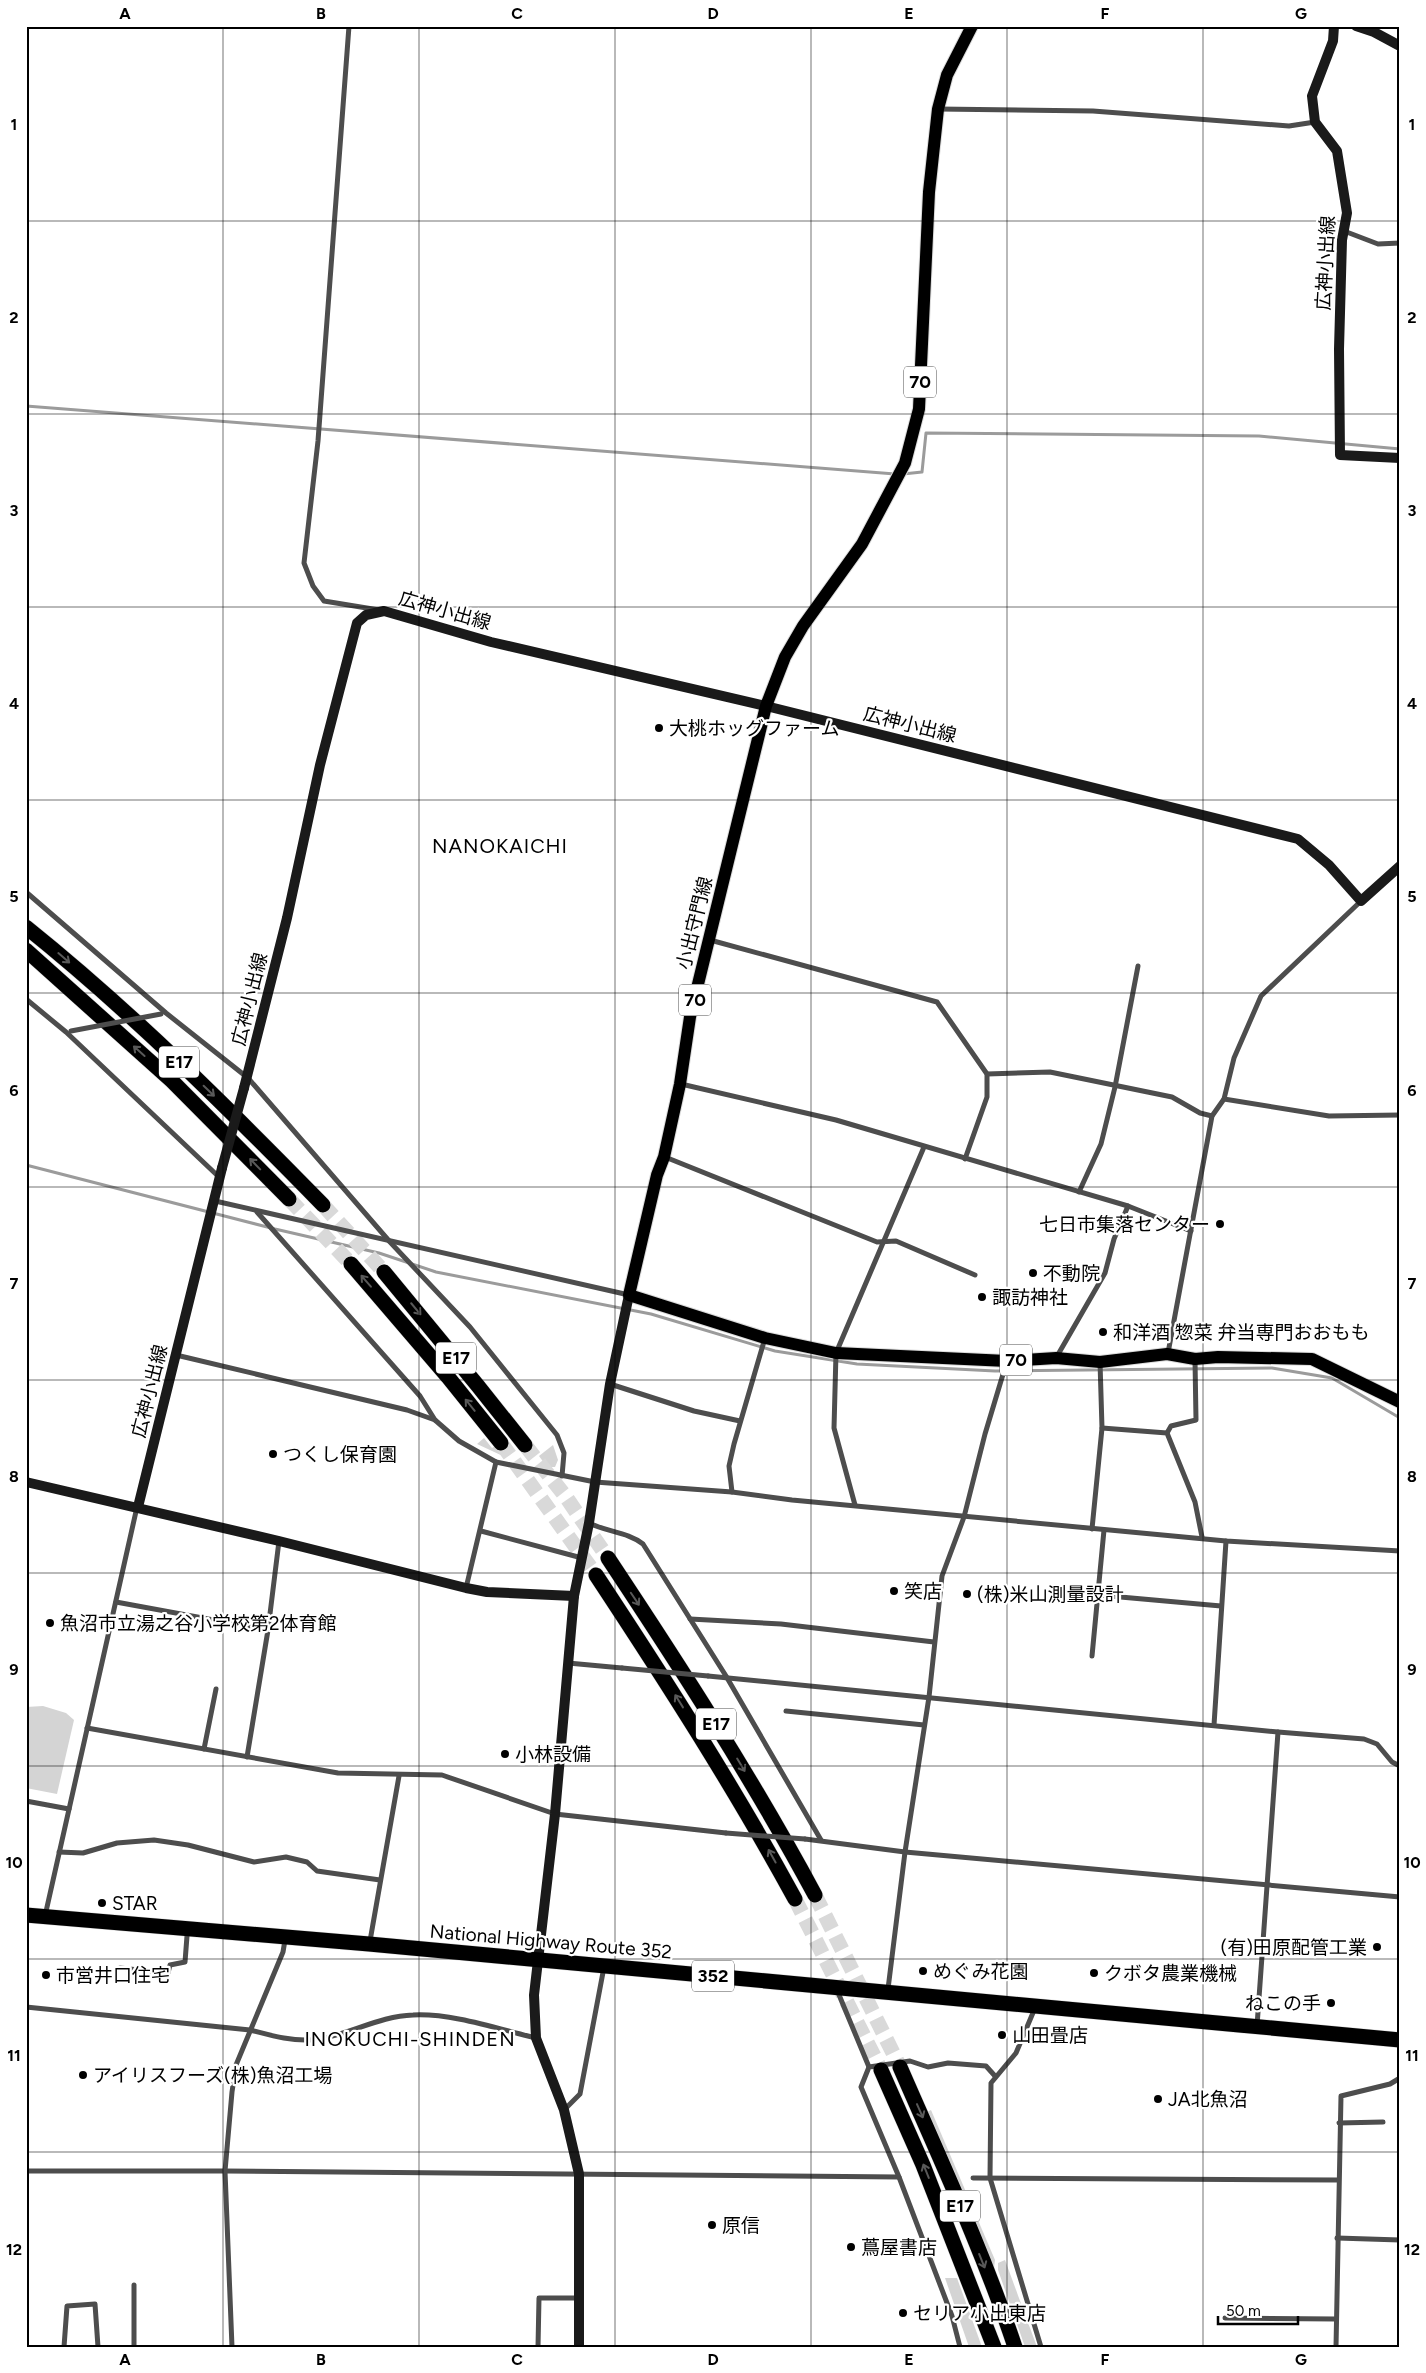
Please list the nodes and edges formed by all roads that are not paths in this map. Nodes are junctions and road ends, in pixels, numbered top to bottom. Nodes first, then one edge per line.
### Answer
1 (349, 26) edge
2 (972, 26) edge
3 (1334, 26) edge
4 (1356, 26) edge
5 (1400, 46) edge
6 (938, 109) junction
7 (1315, 122) junction
8 (1344, 231) junction
9 (1400, 243) edge
10 (1400, 458) edge
11 (384, 611) junction
12 (766, 706) junction
13 (1400, 866) edge
14 (26, 892) edge
15 (1361, 900) junction
16 (26, 927) edge
17 (710, 940) junction
18 (26, 950) edge
19 (1138, 966) dead end
20 (26, 999) edge
21 (164, 1013) junction
22 (68, 1031) junction
23 (987, 1074) junction
24 (248, 1078) junction
25 (680, 1084) junction
26 (1115, 1087) junction
27 (1224, 1099) junction
28 (1400, 1115) edge
29 (1212, 1116) junction
30 (924, 1147) junction
31 (664, 1157) junction
32 (965, 1159) junction
33 (221, 1173) junction
34 (1079, 1192) junction
35 (289, 1199) tunnel mouth
36 (214, 1201) junction
37 (323, 1206) tunnel mouth
38 (1128, 1206) junction
39 (257, 1212) junction
40 (1191, 1231) junction
41 (884, 1241) junction
42 (390, 1242) junction
43 (351, 1264) tunnel mouth
44 (384, 1272) tunnel mouth
45 (975, 1275) dead end
46 (629, 1295) junction
47 (765, 1338) junction
48 (836, 1353) junction
49 (1167, 1354) junction
50 (176, 1355) junction
51 (1056, 1358) junction
52 (1195, 1359) junction
53 (1007, 1361) junction
54 (1100, 1362) junction
55 (610, 1384) junction
56 (1400, 1402) edge
57 (435, 1420) junction
58 (740, 1421) junction
59 (1102, 1428) junction
60 (1167, 1433) junction
61 (501, 1443) tunnel mouth
62 (525, 1445) tunnel mouth
63 (496, 1462) junction
64 (562, 1476) junction
65 (26, 1482) edge
66 (595, 1482) junction
67 (732, 1492) junction
68 (855, 1505) junction
69 (138, 1507) junction
70 (964, 1517) junction
71 (589, 1524) junction
72 (1092, 1529) junction
73 (1104, 1530) junction
74 (481, 1531) junction
75 (1202, 1537) junction
76 (279, 1540) junction
77 (1226, 1541) junction
78 (1400, 1551) edge
79 (582, 1558) junction
80 (608, 1558) tunnel mouth
81 (596, 1575) tunnel mouth
82 (466, 1588) junction
83 (1098, 1595) junction
84 (574, 1596) junction
85 (116, 1602) junction
86 (1221, 1606) junction
87 (690, 1619) junction
88 (268, 1630) junction
89 (934, 1642) junction
90 (1092, 1656) dead end
91 (568, 1663) junction
92 (726, 1676) junction
93 (216, 1689) dead end
94 (928, 1697) junction
95 (786, 1711) dead end
96 (924, 1725) junction
97 (1214, 1725) junction
98 (87, 1728) junction
99 (1278, 1732) junction
100 (204, 1749) junction
101 (247, 1757) junction
102 (1400, 1766) edge
103 (399, 1776) junction
104 (26, 1801) edge
105 (69, 1809) junction
106 (554, 1814) junction
107 (821, 1840) junction
108 (59, 1852) junction
109 (905, 1852) junction
110 (380, 1880) junction
111 (1266, 1886) junction
112 (815, 1894) tunnel mouth
113 (1400, 1897) edge
114 (795, 1899) tunnel mouth
115 (26, 1915) edge
116 (45, 1916) junction
117 (187, 1936) dead end
118 (285, 1937) junction
119 (369, 1944) junction
120 (538, 1960) junction
121 (605, 1966) junction
122 (120, 1968) dead end
123 (837, 1987) junction
124 (887, 1992) junction
125 (1037, 2006) junction
126 (26, 2008) edge
127 (1257, 2026) junction
128 (250, 2030) junction
129 (536, 2038) junction
130 (1400, 2040) edge
131 (900, 2067) tunnel mouth
132 (875, 2069) junction
133 (995, 2076) junction
134 (1400, 2078) edge
135 (564, 2110) junction
136 (1383, 2122) dead end
137 (1339, 2124) junction
138 (26, 2171) edge
139 (225, 2171) junction
140 (580, 2174) junction
141 (899, 2178) junction
142 (973, 2178) dead end
143 (990, 2178) junction
144 (1338, 2180) junction
145 (1337, 2238) junction
146 (1400, 2240) edge
147 (134, 2285) dead end
148 (578, 2298) junction
149 (1225, 2318) dead end
150 (1336, 2319) junction
151 (64, 2347) edge
152 (98, 2347) edge
153 (134, 2347) edge
154 (232, 2347) edge
155 (538, 2347) edge
156 (579, 2347) edge
157 (960, 2347) edge
158 (994, 2347) edge
159 (1014, 2347) edge
160 (1041, 2347) edge
161 (1336, 2347) edge

1 - 11 street
2 - 6 main road, 70
3 - 7 main road
4 - 5 main road
6 - 7 street
6 - 12 main road, 70
7 - 8 main road, 広神小出線
8 - 9 street
8 - 10 main road, 広神小出線
11 - 12 main road, 広神小出線
11 - 24 main road, 広神小出線
12 - 15 main road, 広神小出線
12 - 17 main road, 小出守門線 / 70
13 - 15 main road
14 - 21 street
15 - 27 street
16 -> 37 highway, E17
17 - 23 street
17 - 25 main road, 小出守門線 / 70
35 -> 18 highway, E17
19 - 26 street
20 - 22 street
21 - 22 street, bridge
21 - 24 street
22 - 33 street
23 - 26 street
23 - 32 street
24 - 33 main road, 広神小出線, bridge
24 - 42 street
25 - 30 street
25 - 31 main road, 小出守門線 / 70
26 - 29 street
26 - 34 street
27 - 28 street
27 - 29 street
29 - 40 street
30 - 32 street
30 - 41 street
31 - 41 street
31 - 46 main road, 小出守門線 / 70
32 - 34 street
33 - 36 main road, 広神小出線
34 - 38 street
36 - 39 street
36 - 50 main road, 広神小出線
38 - 40 street
38 - 51 street
39 - 42 street
39 - 57 street
40 - 49 street
41 - 45 street
41 - 48 street
42 - 46 street
42 - 64 street
61 -> 43 highway, E17
44 -> 62 highway, E17
46 - 47 main road, 70
46 - 55 main road
47 - 48 main road, 70
47 - 58 street
48 - 53 main road, 70
48 - 68 street
49 - 52 main road, 70
49 - 54 main road, 70
50 - 57 street
50 - 69 main road, 広神小出線
51 - 53 main road, 70
51 - 54 main road, 70
52 - 56 main road, 70
52 - 60 street
53 - 70 street
54 - 59 street
55 - 58 street
55 - 66 main road
57 - 63 street
58 - 67 street
59 - 60 street
59 - 72 street
60 - 75 street
63 - 64 street
63 - 74 street
64 - 66 street
65 - 69 main road
66 - 67 street
66 - 71 main road
67 - 68 street
68 - 70 street
69 - 76 main road
69 - 85 street
70 - 72 street
70 - 89 street
71 - 79 main road
71 - 87 street
72 - 73 street
73 - 75 street
73 - 83 street
74 - 79 street
74 - 82 street
75 - 77 street
76 - 82 main road
76 - 88 street
77 - 78 street
77 - 86 street
79 - 84 main road
80 -> 112 highway, E17
114 -> 81 highway, E17
82 - 84 main road
83 - 86 street
83 - 90 street
84 - 91 main road
85 - 88 street
85 - 98 street
86 - 97 street
87 - 89 street
87 - 92 street
88 - 101 street
89 - 94 street
91 - 92 street, bridge
91 - 106 main road
92 - 94 street
92 - 107 street
93 - 100 street
94 - 96 street
94 - 97 street
95 - 96 street
96 - 109 street
97 - 99 street
98 - 100 street
98 - 105 street
99 - 102 street
99 - 111 street
100 - 101 street
101 - 103 street
103 - 106 street
103 - 110 street
104 - 105 street
105 - 108 street
106 - 107 street, bridge
106 - 120 main road
107 - 109 street
108 - 110 street
108 - 116 street
109 - 111 street
109 - 124 street
110 - 119 street
111 - 113 street
111 - 127 street
115 - 116 highway, National Highway Route 352 / 352
116 - 118 highway, National Highway Route 352 / 352
117 - 122 street
118 - 119 highway, National Highway Route 352 / 352
118 - 128 street
119 - 120 highway, National Highway Route 352 / 352
120 - 121 highway, National Highway Route 352 / 352
120 - 129 main road
121 - 123 highway, National Highway Route 352 / 352
121 - 135 street
123 - 124 highway, National Highway Route 352 / 352
123 - 132 street
124 - 125 highway, National Highway Route 352 / 352
125 - 127 highway, National Highway Route 352 / 352
125 - 133 street
126 - 128 street
127 - 130 highway, National Highway Route 352 / 352
128 - 129 street
128 - 139 street
129 - 135 main road
131 -> 159 highway, E17
132 - 133 street
132 - 141 street
158 -> 132 highway, E17
133 - 143 street
134 - 137 street
135 - 140 main road
136 - 137 street
137 - 144 street
138 - 139 street
139 - 140 street
139 - 154 street
140 - 141 street
140 - 148 main road
141 - 157 street
142 - 143 street
143 - 144 street
143 - 160 street
144 - 145 street
145 - 146 street
145 - 150 street
147 - 153 street
148 - 155 street
148 - 156 main road
149 - 150 street
150 - 161 street
151 - 152 street

